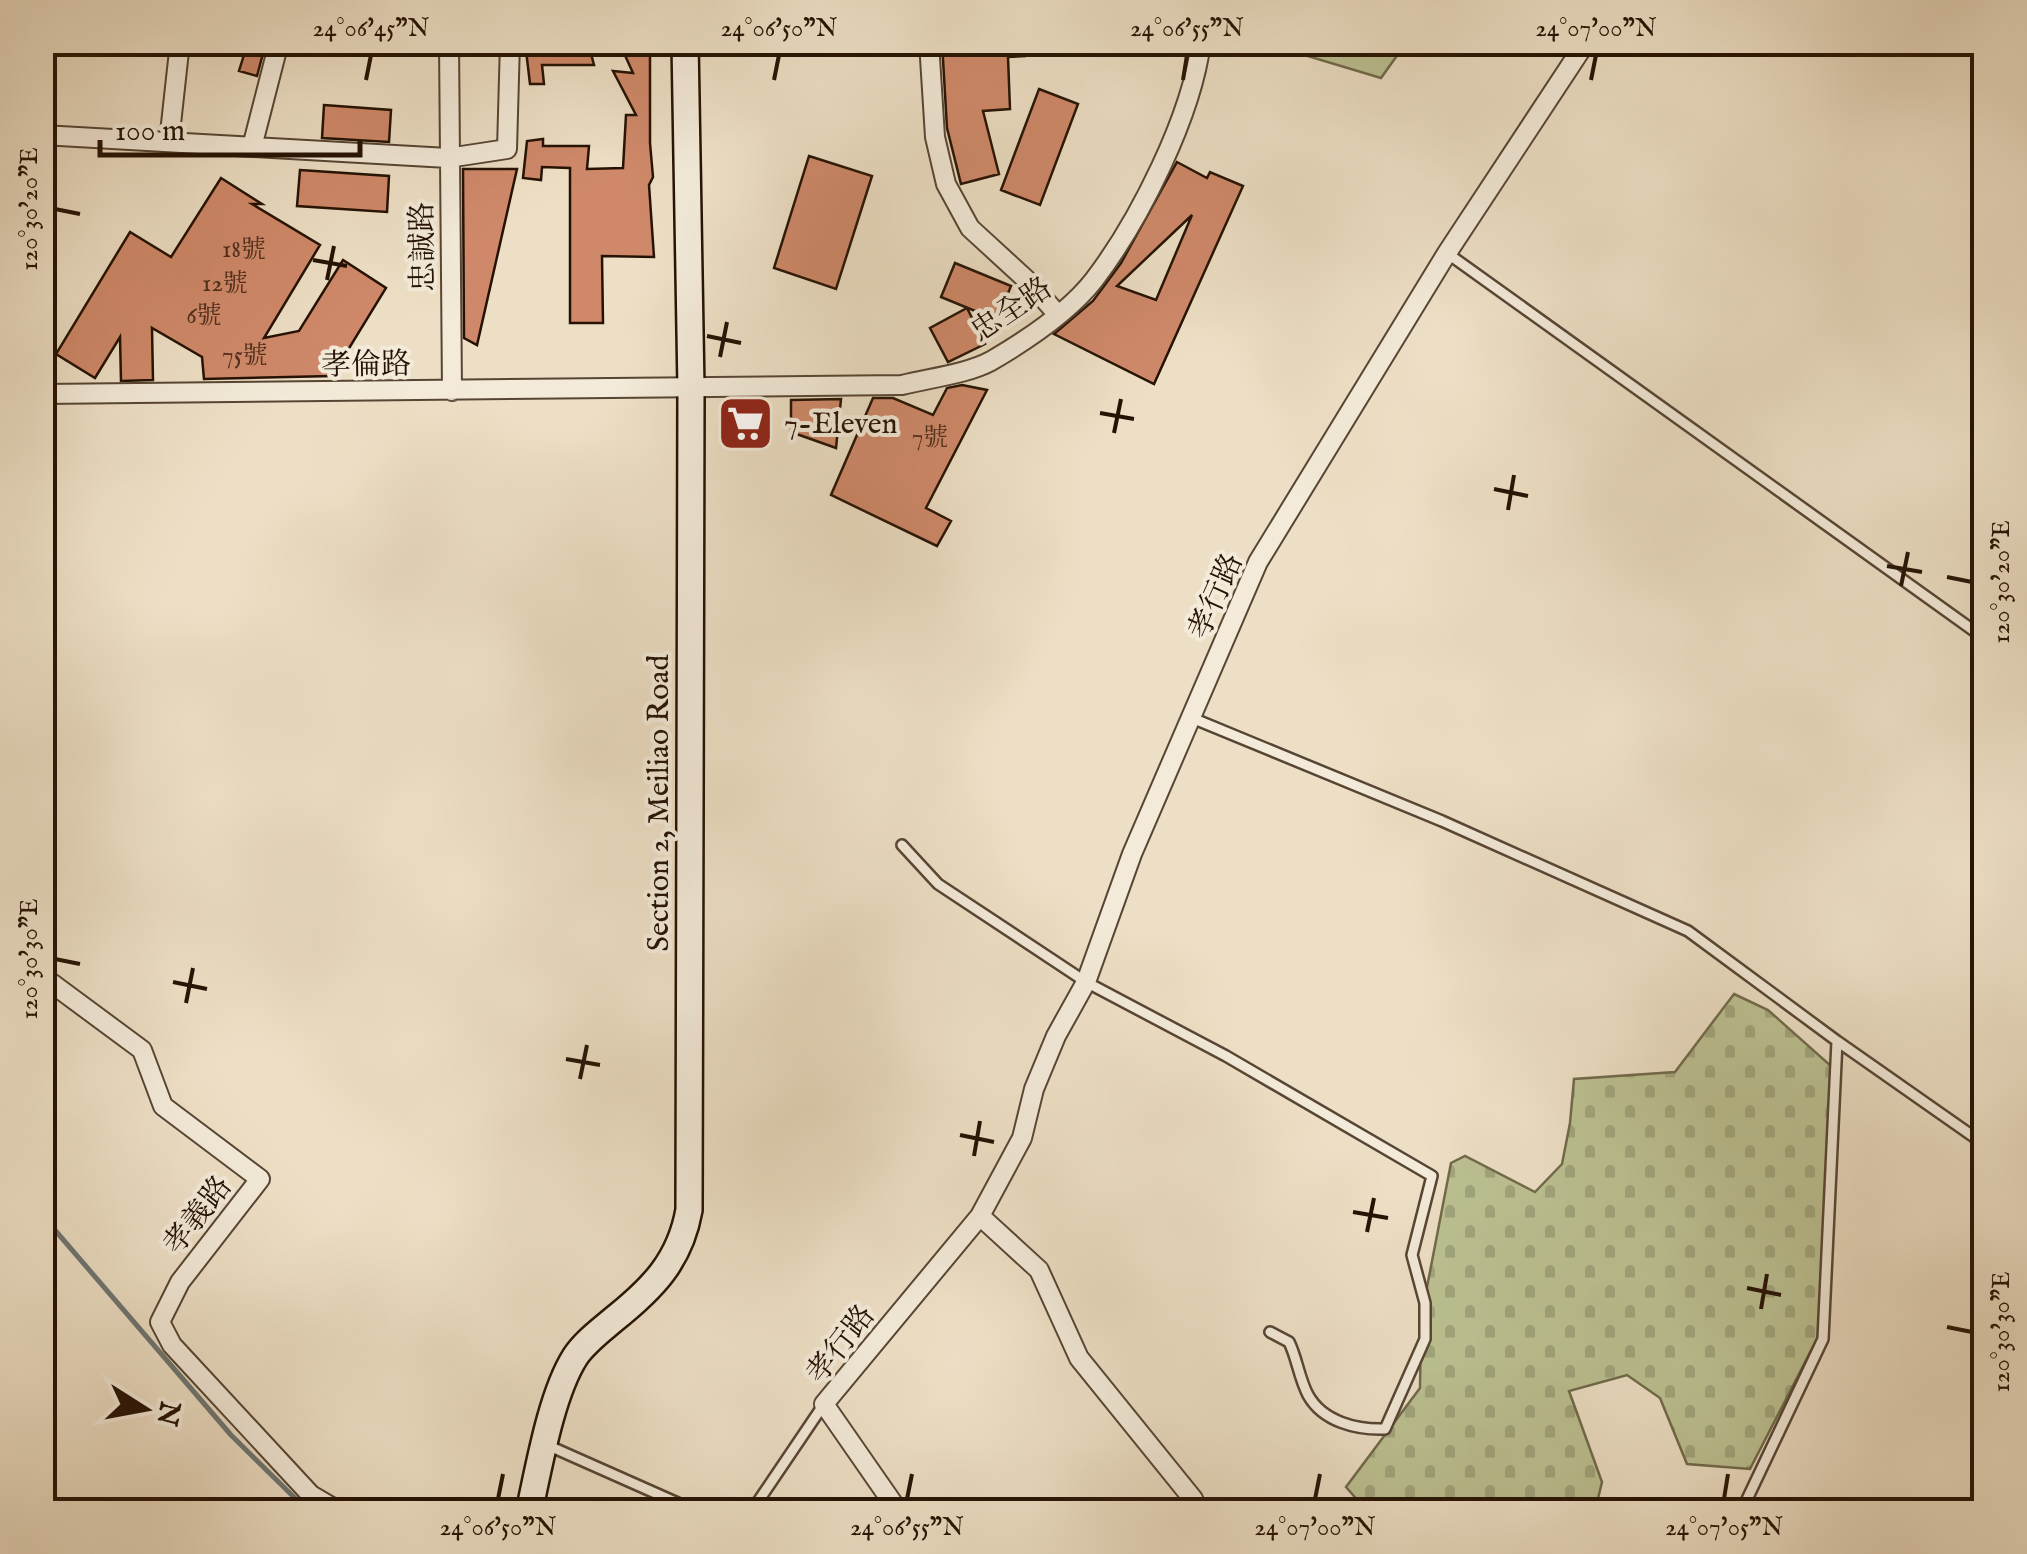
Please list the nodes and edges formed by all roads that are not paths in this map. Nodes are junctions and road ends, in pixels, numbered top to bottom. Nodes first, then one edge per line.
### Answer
1 (180, 42) edge
2 (279, 42) edge
3 (449, 42) edge
4 (510, 42) edge
5 (685, 42) edge
6 (929, 42) edge
7 (1201, 42) edge
8 (1586, 42) edge
9 (42, 135) edge
10 (169, 142) junction
11 (252, 147) junction
12 (448, 158) junction
13 (1447, 253) junction
14 (1058, 315) junction
15 (691, 389) junction
16 (452, 390) junction
17 (42, 394) edge
18 (1984, 638) edge
19 (1192, 718) junction
20 (902, 844) dead end
21 (42, 976) edge
22 (1086, 982) junction
23 (1837, 1041) junction
24 (1984, 1144) edge
25 (980, 1216) junction
26 (1270, 1332) dead end
27 (824, 1404) junction
28 (544, 1444) junction
29 (340, 1512) edge
30 (529, 1512) edge
31 (698, 1512) edge
32 (751, 1512) edge
33 (899, 1512) edge
34 (1199, 1512) edge
35 (1741, 1512) edge

1 - 10 street
2 - 11 street
3 - 12 street, 忠誠路
4 - 12 street
5 - 15 street, Section 2, Meiliao Road
6 - 14 street
7 - 14 street, 忠全路
8 - 13 street, 孝行路
9 - 10 street
10 - 11 street
11 - 12 street
12 - 16 street, 忠誠路
13 - 18 lane
13 - 19 street, 孝行路
14 - 15 street, 忠全路
15 - 16 street, 孝倫路
15 - 28 street, Section 2, Meiliao Road
16 - 17 street, 孝倫路
19 - 22 street, 孝行路
19 - 23 lane
20 - 22 lane
21 - 29 street, 孝義路
22 - 25 street, 孝行路
22 - 26 lane
23 - 24 lane
23 - 35 lane
25 - 27 street, 孝行路
25 - 34 street
27 - 32 lane
27 - 33 street, 孝行路
28 - 30 street, Section 2, Meiliao Road
28 - 31 lane

